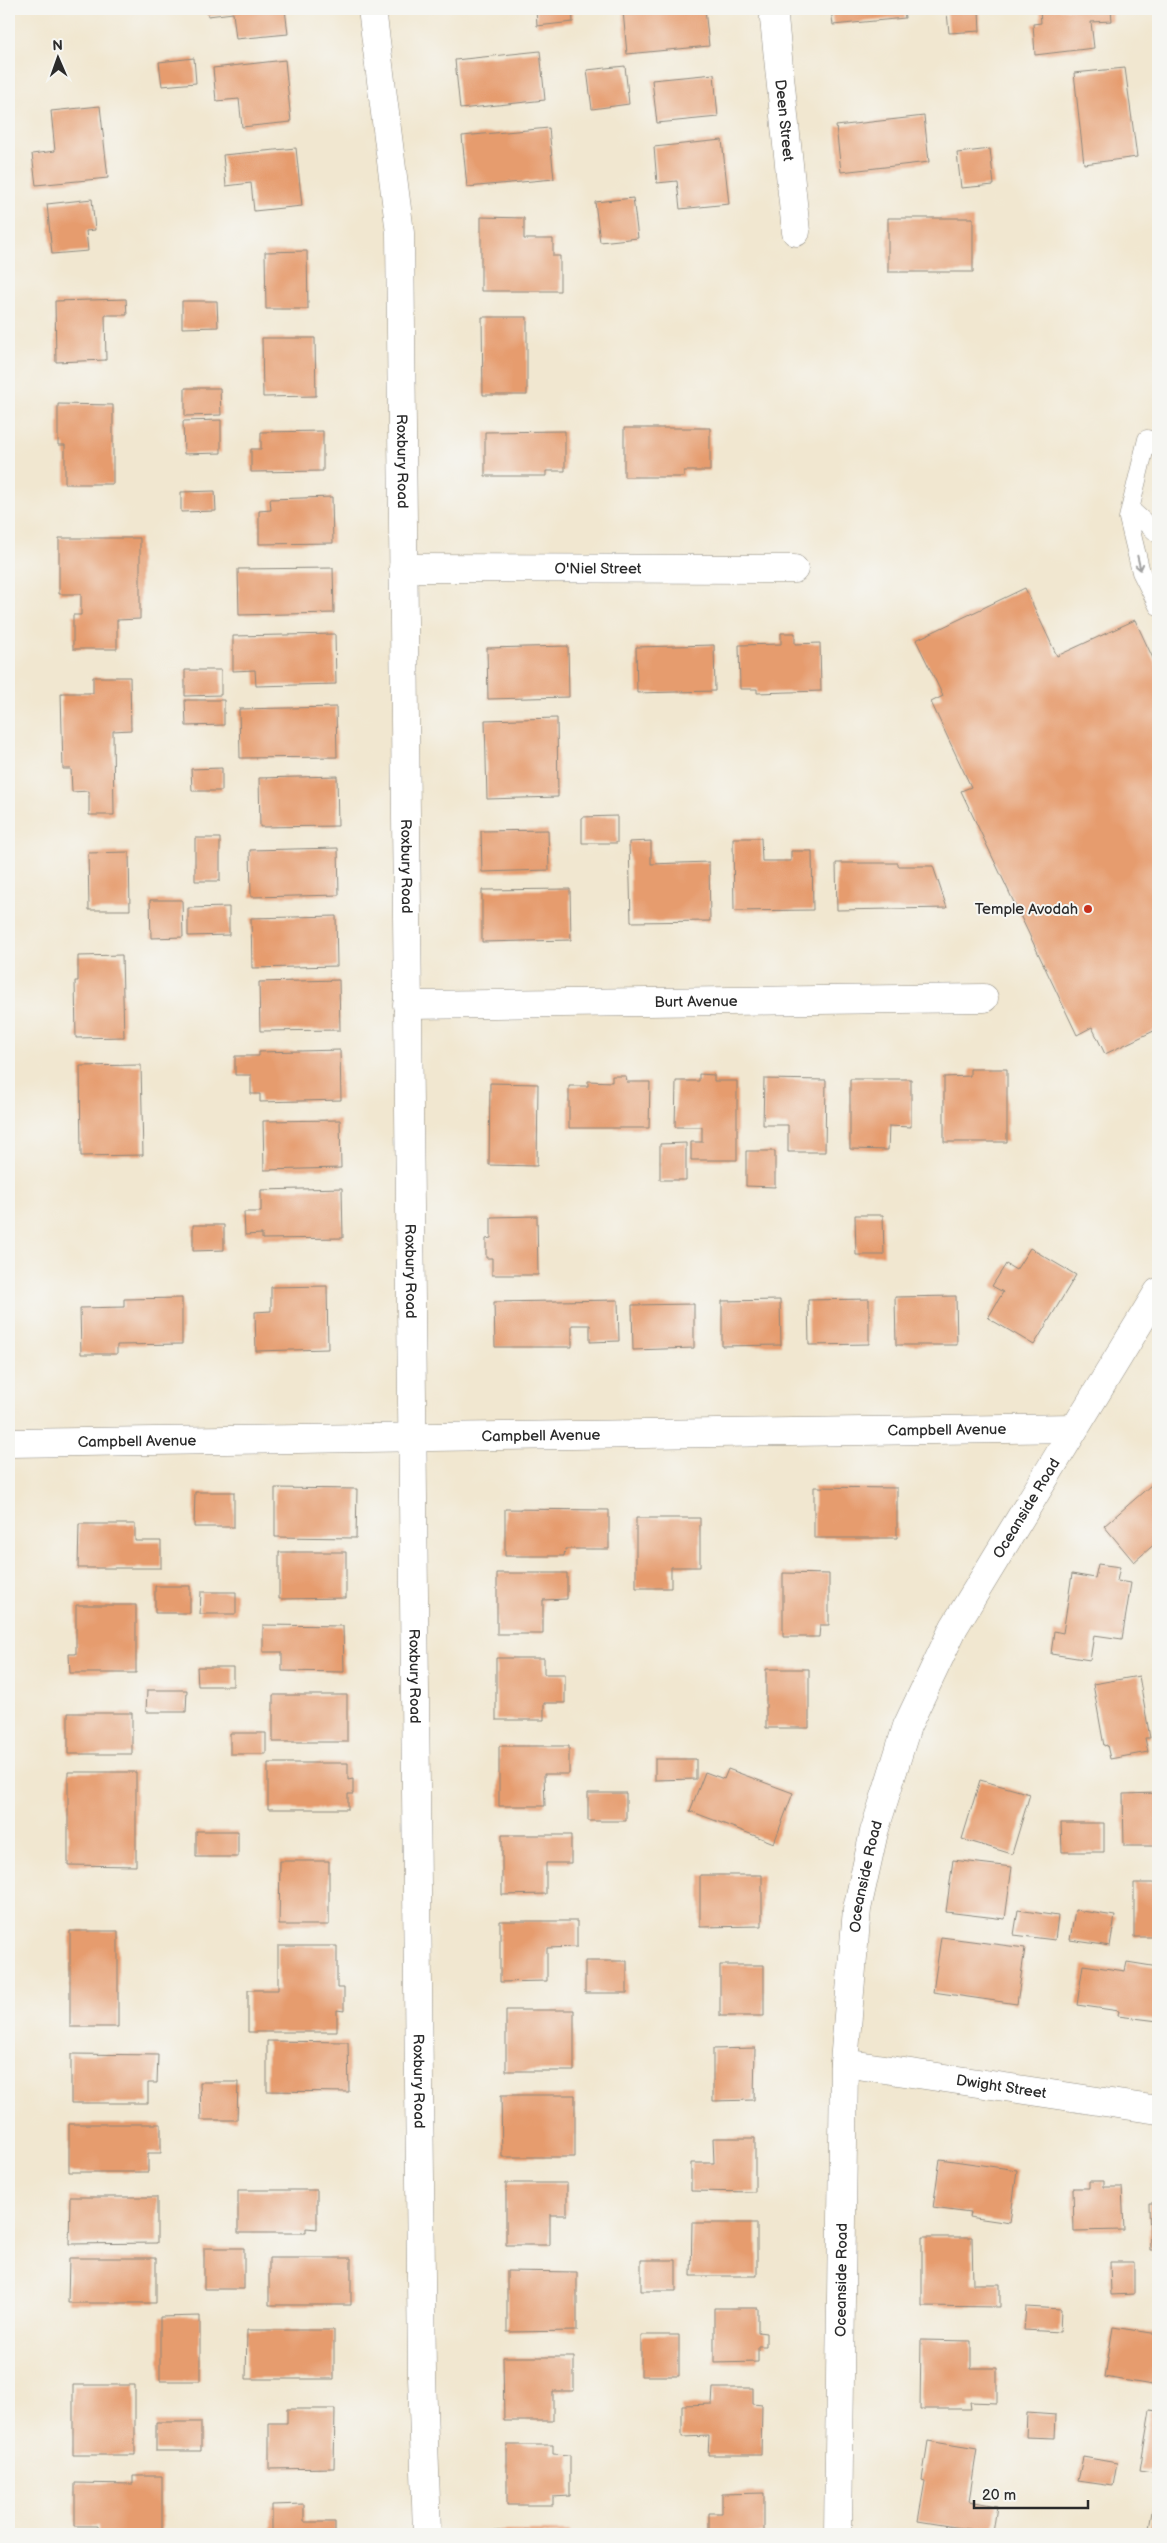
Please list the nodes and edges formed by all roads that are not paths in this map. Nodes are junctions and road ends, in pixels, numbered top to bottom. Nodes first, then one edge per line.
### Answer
1 (372, 9) edge
2 (773, 9) edge
3 (796, 232) dead end
4 (1153, 441) edge
5 (1129, 513) junction
6 (1158, 534) edge
7 (403, 568) junction
8 (794, 569) dead end
9 (1158, 606) edge
10 (984, 998) dead end
11 (407, 1005) junction
12 (1158, 1292) edge
13 (1074, 1428) junction
14 (411, 1438) junction
15 (9, 1443) edge
16 (844, 2063) junction
17 (1158, 2110) edge
18 (427, 2534) edge
19 (838, 2534) edge

1 - 7 street, Roxbury Road
2 - 3 street, Deen Street
4 - 5 lane
5 - 6 lane
5 -> 9 lane
7 - 8 street, O'Niel Street
7 - 11 street, Roxbury Road
10 - 11 street, Burt Avenue
11 - 14 street, Roxbury Road
12 - 13 street, Oceanside Road
13 - 14 street, Campbell Avenue
13 - 16 street, Oceanside Road
14 - 15 street, Campbell Avenue
14 - 18 street, Roxbury Road
16 - 17 street, Dwight Street
16 - 19 street, Oceanside Road

